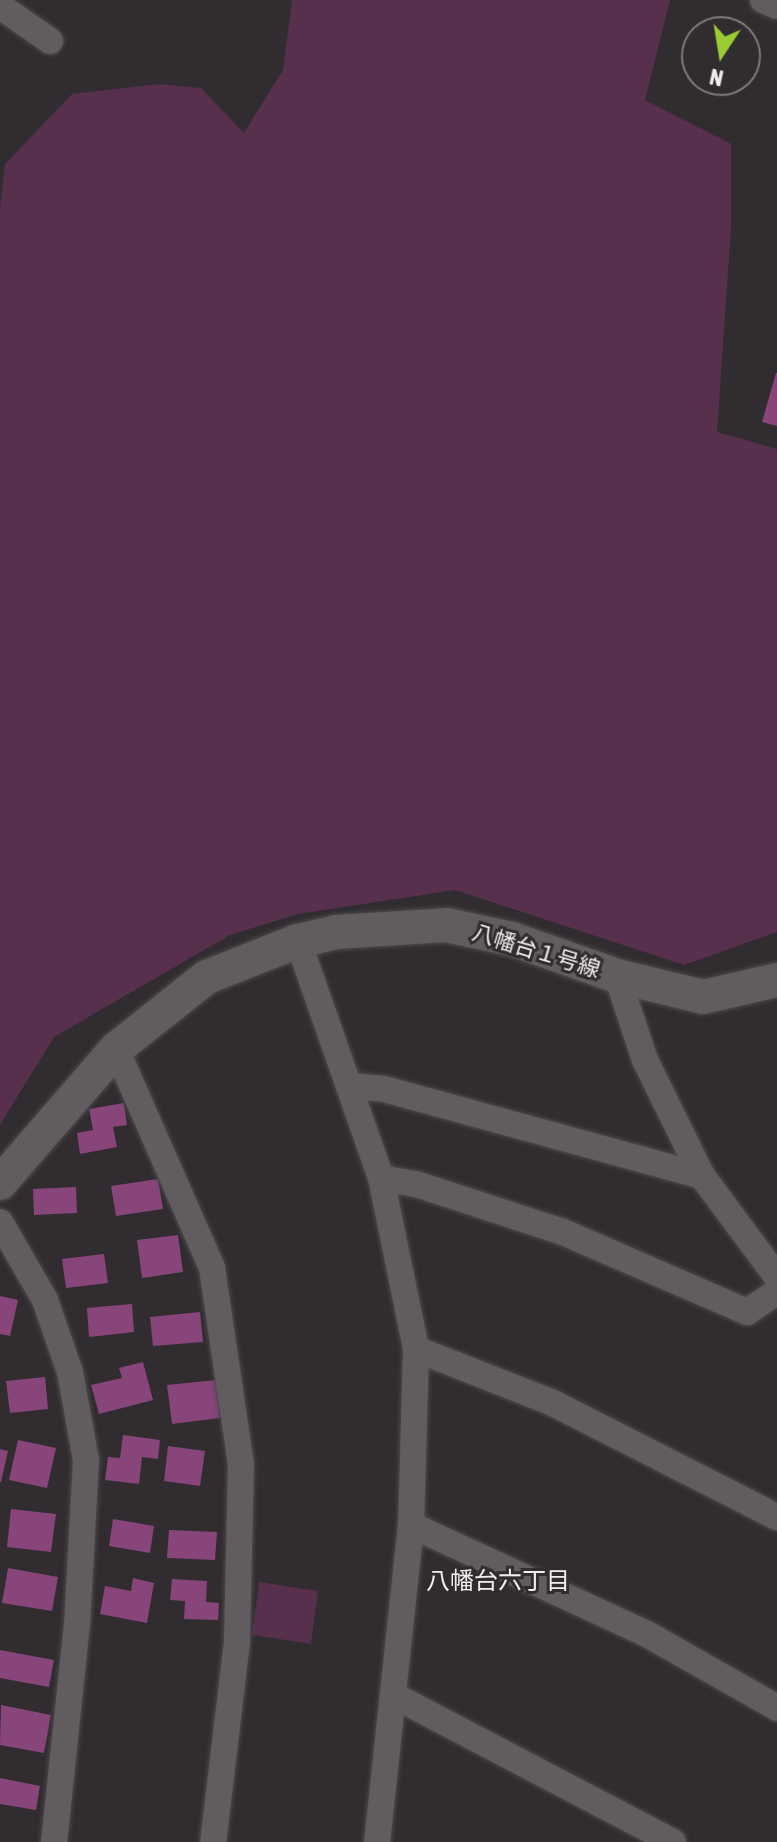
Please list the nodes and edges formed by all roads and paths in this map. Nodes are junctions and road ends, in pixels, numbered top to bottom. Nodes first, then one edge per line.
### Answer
1 (763, 0) edge
2 (0, 6) edge
3 (777, 6) edge
4 (50, 41) dead end
5 (298, 941) junction
6 (617, 976) junction
7 (777, 980) edge
8 (116, 1049) junction
9 (351, 1086) junction
10 (702, 1176) junction
11 (381, 1178) junction
12 (0, 1183) edge
13 (0, 1222) edge
14 (777, 1277) edge
15 (777, 1292) edge
16 (416, 1349) junction
17 (777, 1517) edge
18 (411, 1525) junction
19 (393, 1695) junction
20 (777, 1708) edge
21 (54, 1842) edge
22 (213, 1842) edge
23 (377, 1842) edge
24 (673, 1842) edge

1 - 3 street
2 - 4 street
5 - 6 street, 八幡台１号線
5 - 8 street, 八幡台１号線
5 - 9 street
6 - 7 street, 八幡台１号線
6 - 10 street
8 - 12 street, 八幡台１号線
8 - 22 street
9 - 10 street
9 - 11 street
10 - 14 street
11 - 15 street
11 - 16 street
13 - 21 street
16 - 17 street
16 - 18 street
18 - 19 street
18 - 20 street
19 - 23 street
19 - 24 street

